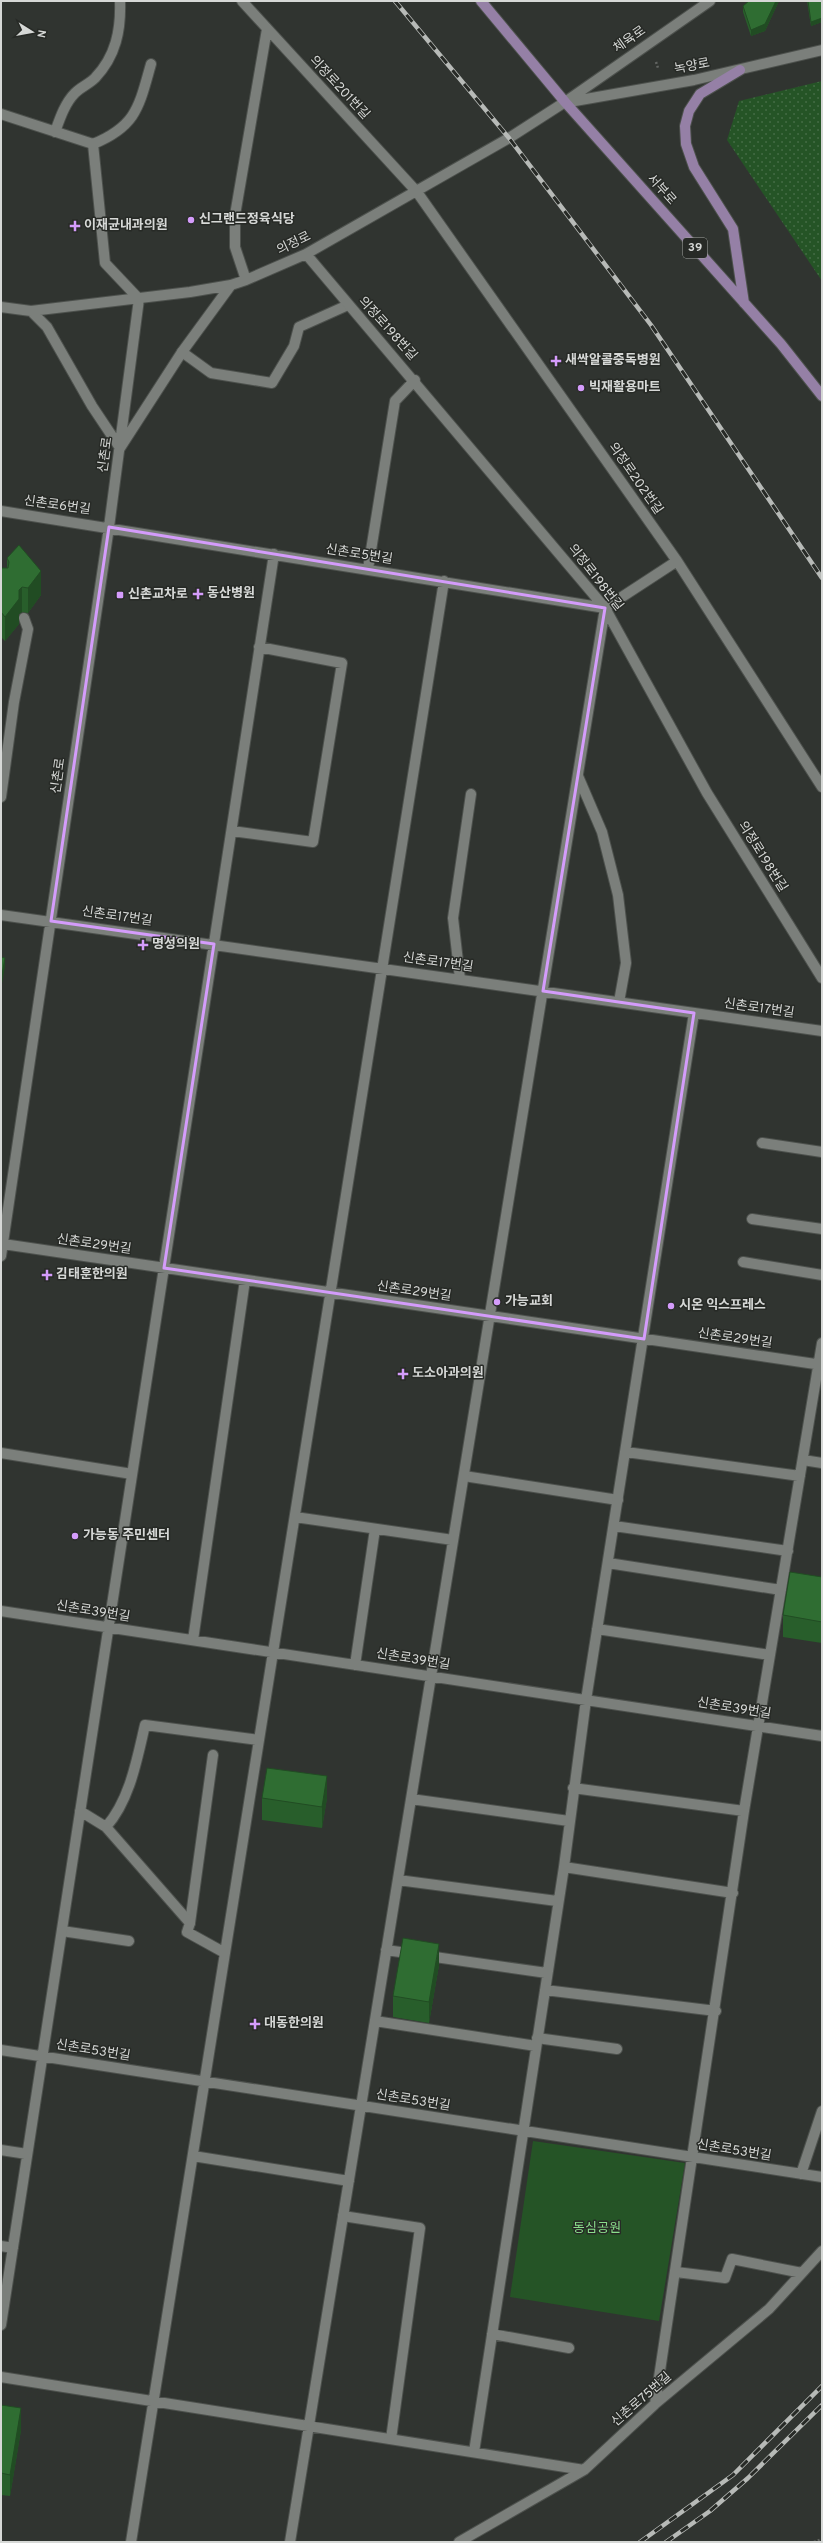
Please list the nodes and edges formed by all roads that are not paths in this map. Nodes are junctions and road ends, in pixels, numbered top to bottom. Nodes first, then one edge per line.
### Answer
1 (120, 1) edge
2 (242, 1) edge
3 (481, 1) edge
4 (710, 1) edge
5 (267, 29) junction
6 (822, 50) edge
7 (151, 64) dead end
8 (740, 70) junction
9 (565, 102) junction
10 (1, 114) edge
11 (55, 132) junction
12 (94, 144) junction
13 (417, 192) junction
14 (306, 254) junction
15 (246, 280) junction
16 (232, 285) junction
17 (139, 299) junction
18 (744, 303) junction
19 (348, 305) junction
20 (1, 307) edge
21 (31, 311) junction
22 (182, 352) junction
23 (415, 380) junction
24 (822, 396) edge
25 (120, 448) junction
26 (1, 511) edge
27 (109, 527) junction
28 (274, 554) junction
29 (677, 561) junction
30 (368, 569) junction
31 (444, 581) junction
32 (605, 608) junction
33 (24, 618) edge
34 (259, 647) junction
35 (578, 776) junction
36 (822, 787) edge
37 (471, 794) dead end
38 (1, 797) edge
39 (232, 831) junction
40 (1, 915) edge
41 (50, 921) junction
42 (214, 944) junction
43 (382, 968) junction
44 (822, 978) edge
45 (460, 980) junction
46 (543, 991) junction
47 (619, 1002) junction
48 (694, 1013) junction
49 (822, 1031) edge
50 (762, 1143) dead end
51 (822, 1152) edge
52 (752, 1219) dead end
53 (822, 1229) edge
54 (2, 1244) edge
55 (1, 1256) edge
56 (743, 1262) dead end
57 (164, 1268) junction
58 (822, 1275) edge
59 (246, 1280) junction
60 (330, 1293) junction
61 (490, 1316) junction
62 (644, 1339) junction
63 (822, 1343) edge
64 (820, 1365) edge
65 (626, 1452) junction
66 (1, 1453) edge
67 (803, 1460) junction
68 (822, 1463) edge
69 (132, 1474) junction
70 (464, 1476) junction
71 (800, 1476) junction
72 (618, 1500) junction
73 (295, 1517) junction
74 (614, 1526) junction
75 (375, 1529) junction
76 (453, 1540) junction
77 (788, 1551) junction
78 (608, 1563) junction
79 (781, 1590) junction
80 (1, 1611) edge
81 (108, 1627) junction
82 (597, 1629) junction
83 (193, 1640) junction
84 (273, 1652) junction
85 (770, 1656) junction
86 (355, 1664) junction
87 (431, 1676) junction
88 (586, 1700) junction
89 (759, 1726) junction
90 (822, 1736) edge
91 (259, 1740) junction
92 (214, 1755) dead end
93 (573, 1788) junction
94 (411, 1799) junction
95 (80, 1811) junction
96 (744, 1811) junction
97 (569, 1821) junction
98 (106, 1827) junction
99 (564, 1867) junction
100 (398, 1880) junction
101 (733, 1893) junction
102 (557, 1901) junction
103 (190, 1923) junction
104 (62, 1931) junction
105 (129, 1941) dead end
106 (386, 1950) junction
107 (225, 1953) junction
108 (547, 1973) junction
109 (545, 1990) junction
110 (716, 2011) junction
111 (375, 2021) junction
112 (537, 2042) junction
113 (617, 2049) dead end
114 (1, 2050) edge
115 (42, 2057) junction
116 (204, 2082) junction
117 (361, 2106) junction
118 (822, 2111) edge
119 (524, 2131) junction
120 (1, 2150) edge
121 (27, 2154) junction
122 (193, 2156) junction
123 (693, 2158) junction
124 (801, 2174) junction
125 (822, 2178) edge
126 (349, 2181) junction
127 (343, 2216) junction
128 (1, 2246) edge
129 (13, 2248) junction
130 (822, 2251) edge
131 (676, 2272) junction
132 (802, 2273) junction
133 (1, 2324) edge
134 (492, 2334) junction
135 (569, 2348) dead end
136 (1, 2377) edge
137 (154, 2401) junction
138 (655, 2404) junction
139 (309, 2426) junction
140 (391, 2439) junction
141 (474, 2452) junction
142 (584, 2470) junction
143 (131, 2542) edge
144 (290, 2542) edge
145 (459, 2542) edge

1 - 11 street
2 - 5 street, 의정로201번길
3 - 9 main road, 서부로 / 39
4 - 9 street, 체육로
5 - 13 street, 의정로201번길
5 - 15 street
6 - 8 street, 녹양로
7 - 12 street
8 - 9 street, 녹양로
8 - 18 main road
9 - 13 street, 의정로
9 - 18 main road, 서부로 / 39
10 - 11 street
11 - 12 street
12 - 17 street
13 - 14 street, 의정로
13 - 29 street, 의정로202번길
14 - 15 street, 의정로
14 - 19 street, 의정로198번길
15 - 16 street, 의정로
16 - 17 street, 의정로
16 - 22 street
17 - 21 street, 의정로
17 - 25 street, 신촌로
18 - 24 main road, 서부로 / 39
19 - 22 street
19 - 23 street, 의정로198번길
20 - 21 street, 의정로
21 - 25 street
22 - 25 street
23 - 30 street
23 - 32 street, 의정로198번길
25 - 27 street, 신촌로
26 - 27 street, 신촌로6번길
27 - 28 street, 신촌로5번길
27 - 41 street, 신촌로
28 - 30 street, 신촌로5번길
28 - 34 street
29 - 32 street
29 - 36 street, 의정로202번길
30 - 31 street, 신촌로5번길
31 - 32 street, 신촌로5번길
31 - 43 street
32 - 35 street
32 - 44 street, 의정로198번길
33 - 38 street
34 - 39 street
34 - 39 street
35 - 46 street
35 - 47 street
37 - 45 street
39 - 42 street
40 - 41 street, 신촌로17번길
41 - 42 street, 신촌로17번길
41 - 54 street, 신촌로
42 - 43 street, 신촌로17번길
42 - 57 street
43 - 45 street, 신촌로17번길
43 - 60 street
45 - 46 street, 신촌로17번길
46 - 47 street, 신촌로17번길
46 - 61 street
47 - 48 street, 신촌로17번길
48 - 49 street, 신촌로17번길
48 - 62 street
50 - 51 street
52 - 53 street
54 - 55 street, 신촌로
54 - 57 street, 신촌로29번길
56 - 58 street
57 - 59 street, 신촌로29번길
57 - 69 street
59 - 60 street, 신촌로29번길
59 - 83 street
60 - 61 street, 신촌로29번길
60 - 73 street
61 - 62 street, 신촌로29번길
61 - 70 street
62 - 64 street, 신촌로29번길
62 - 65 street
63 - 64 street
64 - 67 street
65 - 71 street
65 - 72 street
66 - 69 street
67 - 68 street
67 - 71 street
69 - 81 street
70 - 72 street
70 - 76 street
71 - 77 street
72 - 74 street
73 - 75 street
73 - 84 street
74 - 77 street
74 - 78 street
75 - 76 street
75 - 86 street
76 - 87 street
77 - 79 street
78 - 79 street
78 - 82 street
79 - 85 street
80 - 81 street, 신촌로39번길
81 - 83 street, 신촌로39번길
81 - 95 street
82 - 85 street
82 - 88 street
83 - 84 street, 신촌로39번길
84 - 86 street, 신촌로39번길
84 - 91 street
85 - 89 street
86 - 87 street, 신촌로39번길
87 - 88 street, 신촌로39번길
87 - 94 street
88 - 89 street, 신촌로39번길
88 - 93 street
89 - 90 street, 신촌로39번길
89 - 96 street
91 - 98 street
91 - 107 street
92 - 103 street
93 - 96 street
93 - 97 street
94 - 97 street
94 - 100 street
95 - 98 street
95 - 104 street
96 - 101 street
97 - 99 street
98 - 103 street
99 - 101 street
99 - 102 street
100 - 102 street
100 - 106 street
101 - 110 street
102 - 108 street
103 - 107 street
104 - 105 street
104 - 115 street
106 - 108 street
106 - 111 street
107 - 116 street
108 - 109 street
109 - 110 street
109 - 112 street
110 - 123 street
111 - 112 street
111 - 117 street
112 - 113 street
112 - 119 street
114 - 115 street, 신촌로53번길
115 - 116 street, 신촌로53번길
115 - 121 street
116 - 117 street, 신촌로53번길
116 - 122 street
117 - 119 street, 신촌로53번길
117 - 126 street
118 - 124 street
119 - 123 street, 신촌로53번길
119 - 134 street
120 - 121 street
121 - 129 street
122 - 126 street
122 - 137 street
123 - 124 street, 신촌로53번길
123 - 131 street
124 - 125 street, 신촌로53번길
126 - 127 street
127 - 139 street
127 - 140 street
128 - 129 street
129 - 133 street
130 - 132 street, 신촌로75번길
131 - 132 street
131 - 138 street
132 - 138 street, 신촌로75번길
134 - 135 street
134 - 141 street
136 - 137 street
137 - 139 street
137 - 143 street
138 - 142 street, 신촌로75번길
139 - 140 street
139 - 144 street
140 - 141 street
141 - 142 street
142 - 145 street, 신촌로75번길

